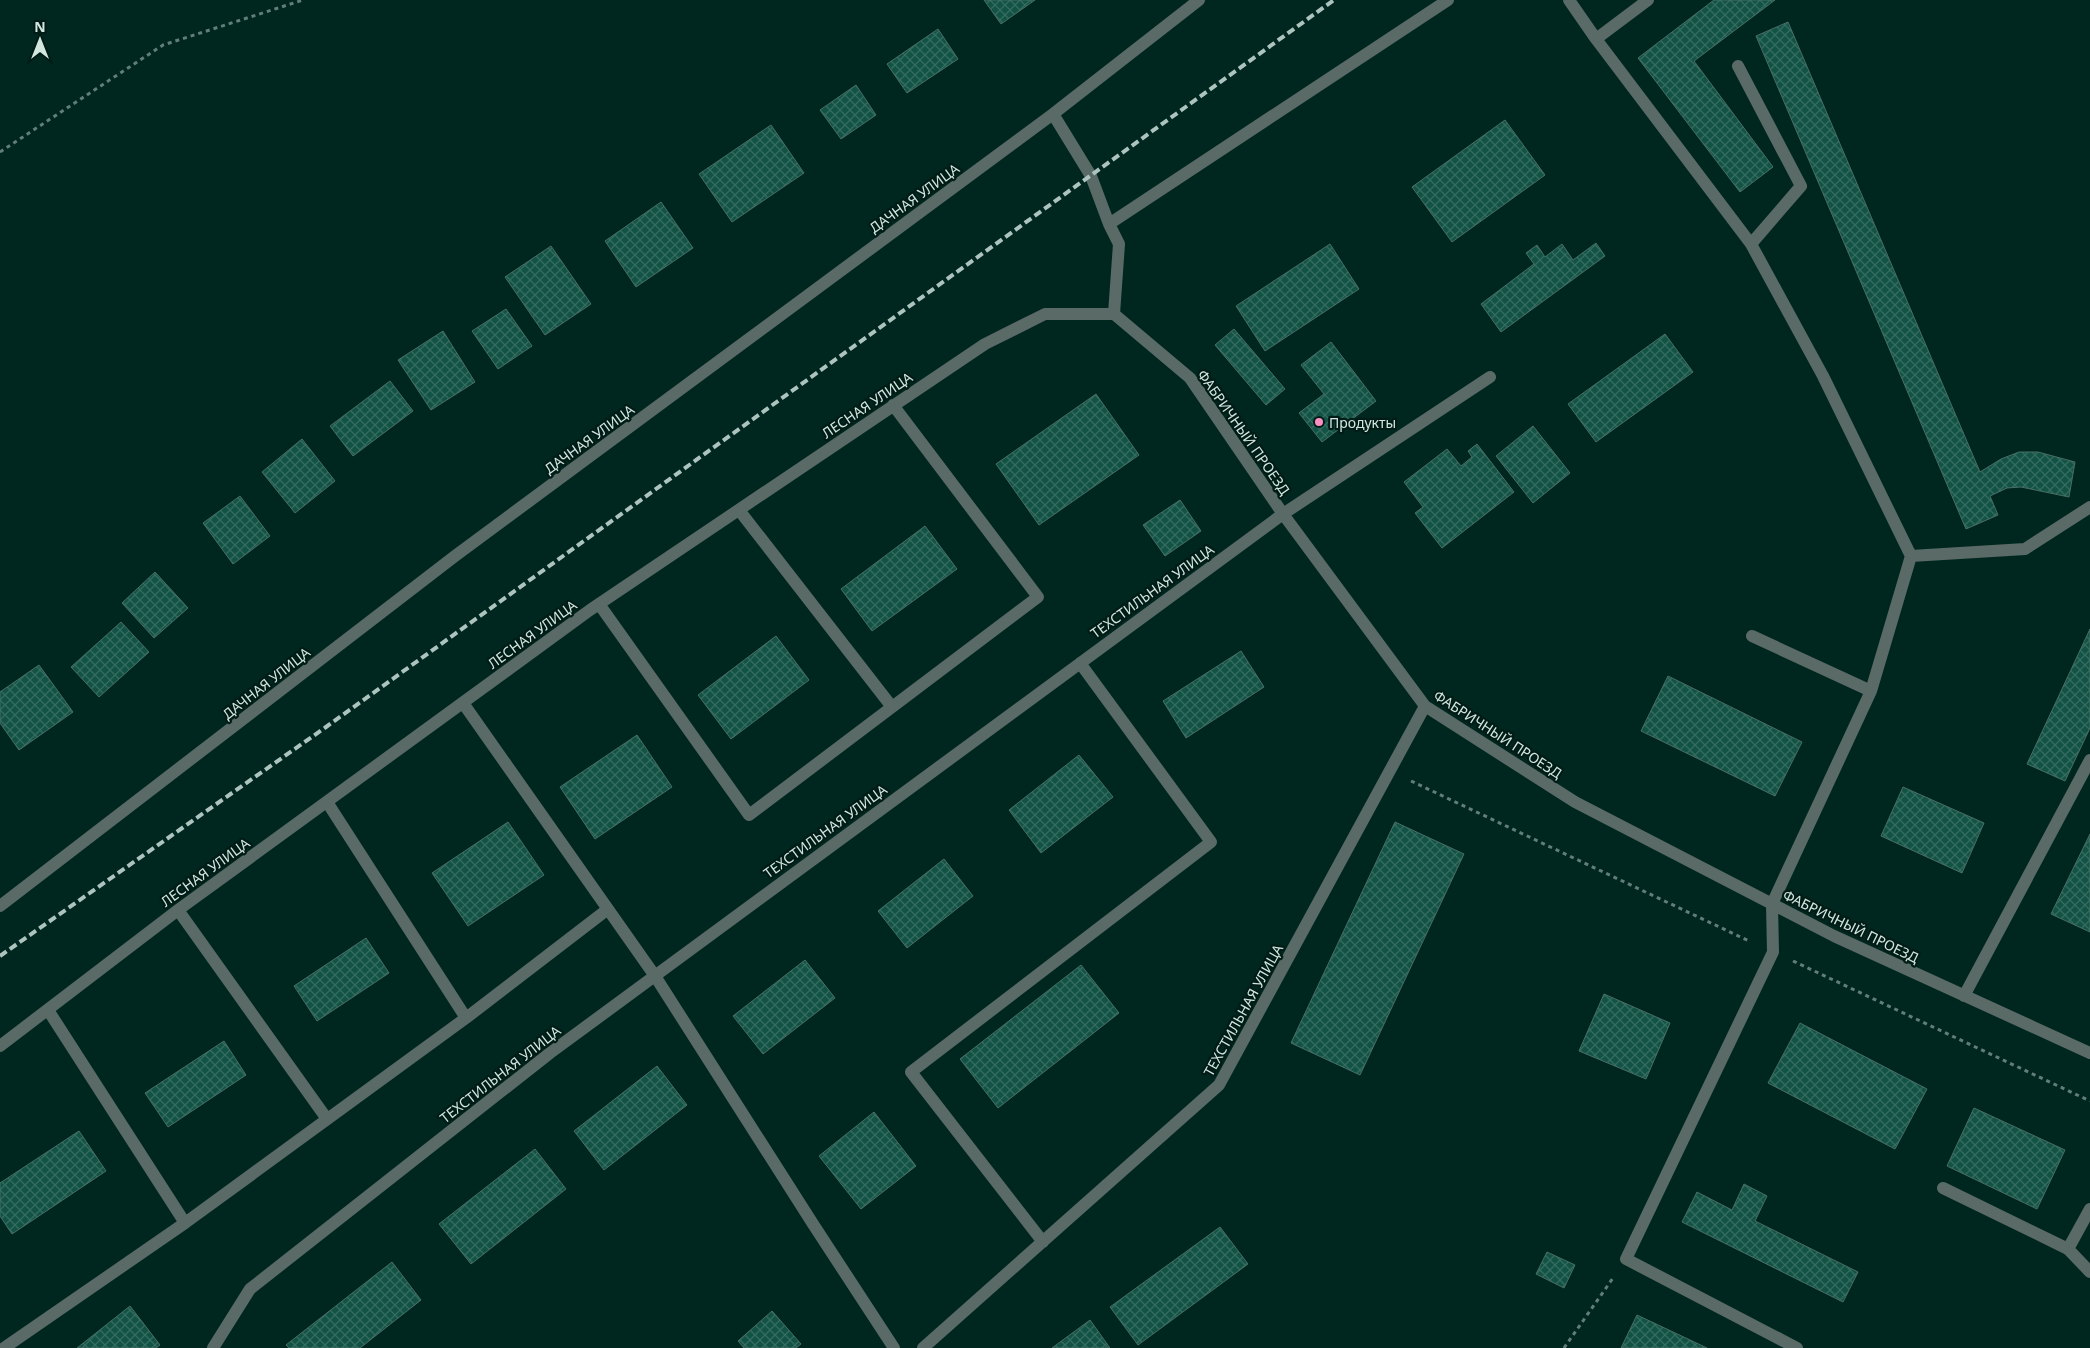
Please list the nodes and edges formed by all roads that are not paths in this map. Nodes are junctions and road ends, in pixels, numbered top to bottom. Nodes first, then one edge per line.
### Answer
1 (1199, 0) edge
2 (1448, 0) edge
3 (1569, 0) edge
4 (1648, 0) edge
5 (1596, 39) junction
6 (1738, 66) dead end
7 (1053, 114) junction
8 (1109, 224) junction
9 (1751, 244) junction
10 (1114, 314) junction
11 (1490, 377) dead end
12 (893, 406) junction
13 (2090, 507) edge
14 (739, 510) junction
15 (1283, 514) junction
16 (1911, 556) junction
17 (599, 604) junction
18 (1752, 636) dead end
19 (1080, 663) junction
20 (1871, 691) junction
21 (463, 703) junction
22 (1425, 706) junction
23 (892, 707) junction
24 (2090, 760) edge
25 (327, 802) junction
26 (1772, 904) junction
27 (0, 906) edge
28 (608, 909) junction
29 (178, 910) junction
30 (655, 976) junction
31 (1964, 996) junction
32 (48, 1010) junction
33 (466, 1018) junction
34 (0, 1046) edge
35 (2090, 1053) edge
36 (327, 1119) junction
37 (1943, 1188) dead end
38 (2090, 1209) edge
39 (185, 1223) junction
40 (1042, 1242) junction
41 (2068, 1249) junction
42 (2090, 1272) edge
43 (4, 1348) edge
44 (213, 1348) edge
45 (894, 1348) edge
46 (922, 1348) edge
47 (1797, 1348) edge

1 - 7 street, ДАЧНАЯ УЛИЦА
2 - 8 street
3 - 5 street
4 - 5 street
5 - 9 street
6 - 9 street
7 - 8 street
7 - 27 street, ДАЧНАЯ УЛИЦА
8 - 10 street
9 - 16 street
10 - 12 street, ЛЕСНАЯ УЛИЦА
10 - 15 street, ФАБРИЧНЫЙ ПРОЕЗД
11 - 15 street, ТЕХСТИЛЬНАЯ УЛИЦА
12 - 14 street, ЛЕСНАЯ УЛИЦА
12 - 23 street
13 - 16 street
14 - 17 street, ЛЕСНАЯ УЛИЦА
14 - 23 street
15 - 19 street, ТЕХСТИЛЬНАЯ УЛИЦА
15 - 22 street, ФАБРИЧНЫЙ ПРОЕЗД
16 - 20 street
17 - 21 street, ЛЕСНАЯ УЛИЦА
17 - 23 street
18 - 20 street
19 - 30 street, ТЕХСТИЛЬНАЯ УЛИЦА
19 - 40 street
20 - 26 street
21 - 25 street, ЛЕСНАЯ УЛИЦА
21 - 28 street
22 - 26 street, ФАБРИЧНЫЙ ПРОЕЗД
22 - 40 street, ТЕХСТИЛЬНАЯ УЛИЦА
24 - 31 street
25 - 29 street, ЛЕСНАЯ УЛИЦА
25 - 33 street
26 - 31 street, ФАБРИЧНЫЙ ПРОЕЗД
26 - 47 street
28 - 30 street
28 - 33 street
29 - 32 street, ЛЕСНАЯ УЛИЦА
29 - 36 street
30 - 44 street, ТЕХСТИЛЬНАЯ УЛИЦА
30 - 45 street
31 - 35 street, ФАБРИЧНЫЙ ПРОЕЗД
32 - 34 street, ЛЕСНАЯ УЛИЦА
32 - 39 street
33 - 36 street
36 - 39 street
37 - 41 street
38 - 41 street
39 - 43 street
40 - 46 street, ТЕХСТИЛЬНАЯ УЛИЦА
41 - 42 street

